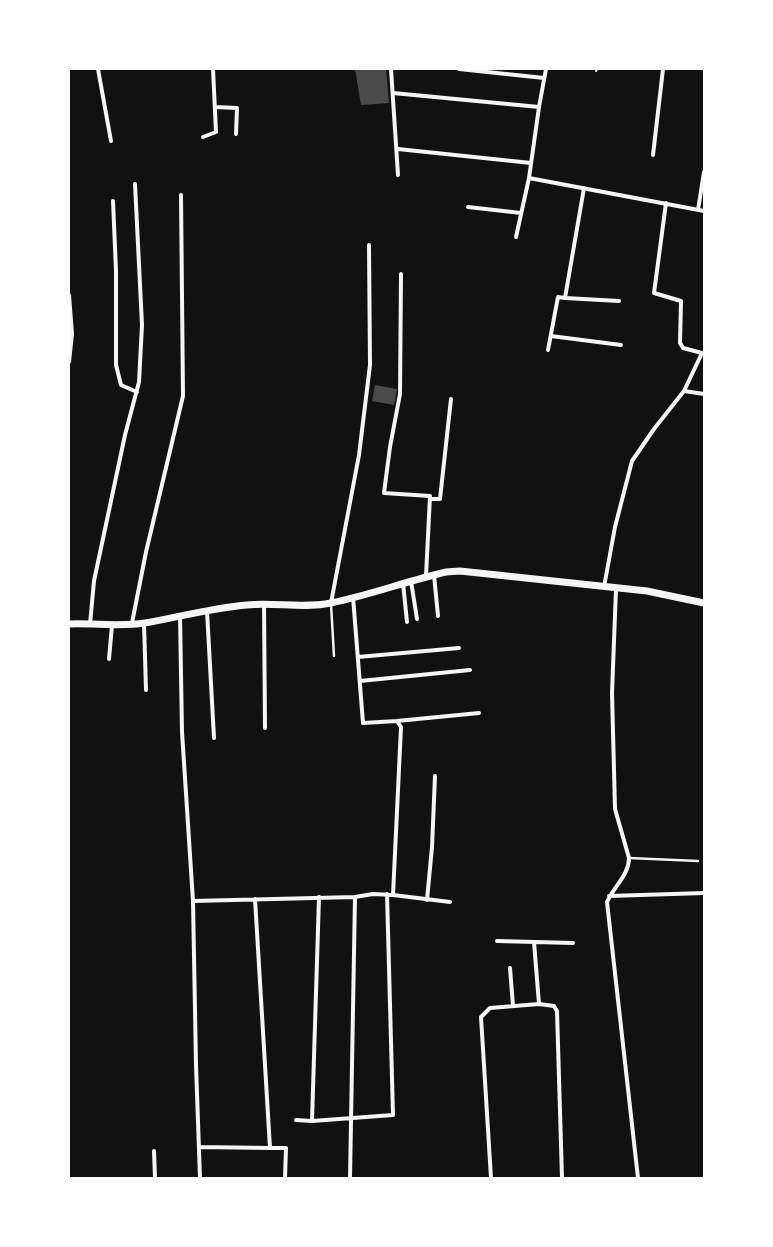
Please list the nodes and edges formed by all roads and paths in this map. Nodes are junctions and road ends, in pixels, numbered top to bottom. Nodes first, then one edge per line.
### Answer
1 (98, 69) edge
2 (213, 69) edge
3 (391, 69) edge
4 (459, 69) edge
5 (546, 69) edge
6 (663, 69) edge
7 (544, 78) junction
8 (393, 93) junction
9 (215, 107) junction
10 (539, 107) junction
11 (236, 134) dead end
12 (203, 137) dead end
13 (111, 141) dead end
14 (398, 149) junction
15 (653, 155) dead end
16 (532, 163) junction
17 (704, 172) edge
18 (398, 175) dead end
19 (529, 178) junction
20 (135, 184) dead end
21 (584, 188) junction
22 (181, 195) dead end
23 (113, 201) dead end
24 (666, 203) junction
25 (468, 207) dead end
26 (698, 210) junction
27 (704, 211) edge
28 (521, 213) junction
29 (516, 237) dead end
30 (369, 245) dead end
31 (401, 274) dead end
32 (69, 295) edge
33 (565, 298) junction
34 (619, 301) dead end
35 (551, 336) junction
36 (621, 345) dead end
37 (548, 350) dead end
38 (69, 362) edge
39 (684, 391) junction
40 (136, 392) junction
41 (704, 394) edge
42 (451, 399) dead end
43 (430, 499) junction
44 (430, 576) junction
45 (411, 581) junction
46 (403, 583) junction
47 (604, 587) junction
48 (616, 589) junction
49 (353, 597) junction
50 (331, 603) junction
51 (704, 603) edge
52 (264, 604) junction
53 (207, 610) junction
54 (180, 616) junction
55 (438, 616) dead end
56 (417, 619) dead end
57 (407, 622) dead end
58 (132, 623) junction
59 (144, 623) junction
60 (69, 624) edge
61 (90, 624) junction
62 (112, 625) junction
63 (459, 648) dead end
64 (334, 656) dead end
65 (358, 657) junction
66 (109, 659) dead end
67 (470, 670) dead end
68 (360, 681) junction
69 (146, 690) dead end
70 (479, 713) dead end
71 (397, 720) junction
72 (265, 728) dead end
73 (214, 738) dead end
74 (435, 776) dead end
75 (629, 858) junction
76 (698, 861) dead end
77 (704, 893) edge
78 (387, 894) junction
79 (393, 895) junction
80 (609, 896) junction
81 (319, 897) junction
82 (356, 897) junction
83 (255, 899) junction
84 (427, 900) junction
85 (193, 901) junction
86 (450, 902) dead end
87 (497, 941) dead end
88 (534, 942) junction
89 (573, 943) dead end
90 (510, 968) dead end
91 (539, 1004) junction
92 (513, 1006) junction
93 (350, 1118) junction
94 (296, 1120) dead end
95 (312, 1121) junction
96 (199, 1147) junction
97 (270, 1148) junction
98 (154, 1151) dead end
99 (155, 1178) edge
100 (200, 1178) edge
101 (285, 1178) edge
102 (350, 1178) edge
103 (491, 1178) edge
104 (562, 1178) edge
105 (638, 1178) edge

1 - 13 street
2 - 9 street
3 - 8 street
4 - 7 street
5 - 7 street
6 - 15 street
7 - 10 street
8 - 10 street
8 - 14 street
9 - 11 street
9 - 12 street
10 - 16 street
14 - 16 street
14 - 18 street
16 - 19 street
17 - 26 street
19 - 21 street
19 - 28 street
20 - 40 street
21 - 24 street
21 - 33 street
22 - 58 street
23 - 40 street
24 - 26 street
24 - 39 street
25 - 28 street
26 - 27 street
28 - 29 street
30 - 50 street
31 - 43 street
32 - 38 street
33 - 34 street
33 - 35 street
35 - 36 street
35 - 37 street
39 - 41 street
39 - 47 street
40 - 61 street
42 - 43 street
43 - 44 street
44 - 45 street
44 - 47 street
44 - 55 street
45 - 46 street
45 - 56 street
46 - 49 street
46 - 57 street
47 - 48 street
48 - 51 street
48 - 75 street
49 - 50 street
49 - 65 street
50 - 52 street
50 - 64 lane
52 - 53 street
52 - 72 street
53 - 54 street
53 - 73 street
54 - 59 street
54 - 85 street
58 - 59 street
58 - 62 street
59 - 69 street
60 - 61 street
61 - 62 street
62 - 66 street
63 - 65 street
65 - 68 street
67 - 68 street
68 - 71 street
70 - 71 street
71 - 79 street
74 - 84 street
75 - 76 lane
75 - 80 street
77 - 80 street
78 - 79 street
78 - 82 street
78 - 93 street
79 - 84 street
80 - 105 street
81 - 82 street
81 - 83 street
81 - 95 street
82 - 93 street
83 - 85 street
83 - 97 street
84 - 86 street
85 - 96 street
87 - 88 street
88 - 89 street
88 - 91 street
90 - 92 street
91 - 92 street
91 - 104 street
92 - 103 street
93 - 95 street
93 - 102 street
94 - 95 street
96 - 97 street
96 - 100 street
97 - 101 street
98 - 99 street

